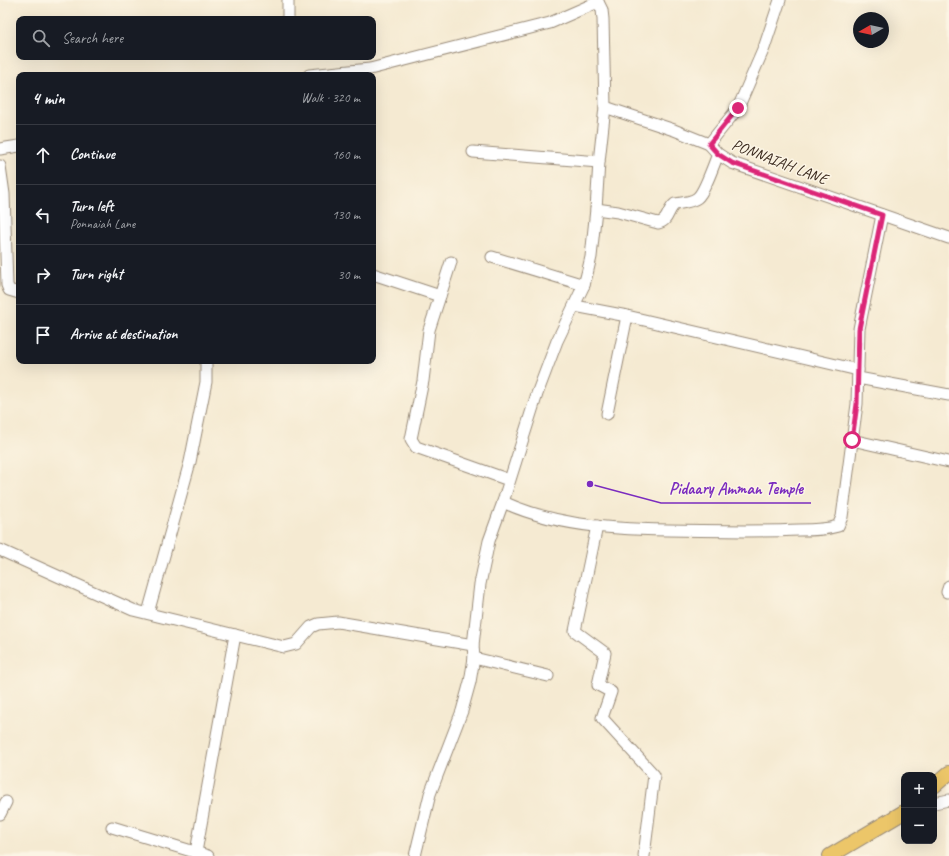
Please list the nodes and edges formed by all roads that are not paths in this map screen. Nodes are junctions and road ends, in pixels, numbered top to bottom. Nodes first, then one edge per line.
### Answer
1 (288, 0) edge
2 (780, 0) edge
3 (598, 1) edge
4 (288, 16) edge
5 (340, 72) edge
6 (605, 107) junction
7 (709, 144) junction
8 (16, 146) edge
9 (0, 149) edge
10 (472, 152) dead end
11 (718, 154) junction
12 (599, 162) junction
13 (0, 166) edge
14 (596, 209) junction
15 (882, 215) junction
16 (949, 238) edge
17 (492, 257) dead end
18 (451, 262) dead end
19 (376, 275) edge
20 (584, 285) junction
21 (16, 293) edge
22 (440, 296) junction
23 (575, 306) junction
24 (627, 316) junction
25 (206, 364) edge
26 (858, 374) junction
27 (949, 395) edge
28 (607, 414) dead end
29 (852, 440) junction
30 (949, 462) edge
31 (509, 480) junction
32 (503, 502) junction
33 (597, 526) junction
34 (0, 550) edge
35 (148, 614) junction
36 (235, 635) junction
37 (473, 645) junction
38 (474, 658) junction
39 (548, 676) dead end
40 (949, 772) edge
41 (937, 783) edge
42 (949, 800) edge
43 (6, 802) dead end
44 (937, 802) edge
45 (0, 814) edge
46 (901, 814) edge
47 (112, 827) dead end
48 (196, 852) junction
49 (208, 856) edge
50 (415, 856) edge
51 (644, 856) edge
52 (830, 856) edge

1 - 4 street
2 - 7 street
3 - 5 street
3 - 6 street
6 - 7 street, PONNAIAH LANE
6 - 12 street
7 - 11 street, PONNAIAH LANE
8 - 9 street
10 - 12 street
11 - 14 street
11 - 15 street, PONNAIAH LANE
12 - 14 street
13 - 21 street
14 - 20 street
15 - 16 street, PONNAIAH LANE
15 - 26 street
17 - 20 street
18 - 22 street
19 - 22 street
20 - 23 street
22 - 31 street
23 - 24 street
23 - 31 street
24 - 26 street
24 - 28 street
25 - 35 street
26 - 27 street
26 - 29 street
29 - 30 street
29 - 33 street
31 - 32 street
32 - 33 street
32 - 37 street
33 - 51 street
34 - 35 street
35 - 36 street
36 - 37 street
36 - 48 street
37 - 38 street
38 - 39 street
38 - 50 street
40 - 41 main road
42 - 44 street
43 - 45 street
46 - 52 main road
47 - 48 street
48 - 49 street

